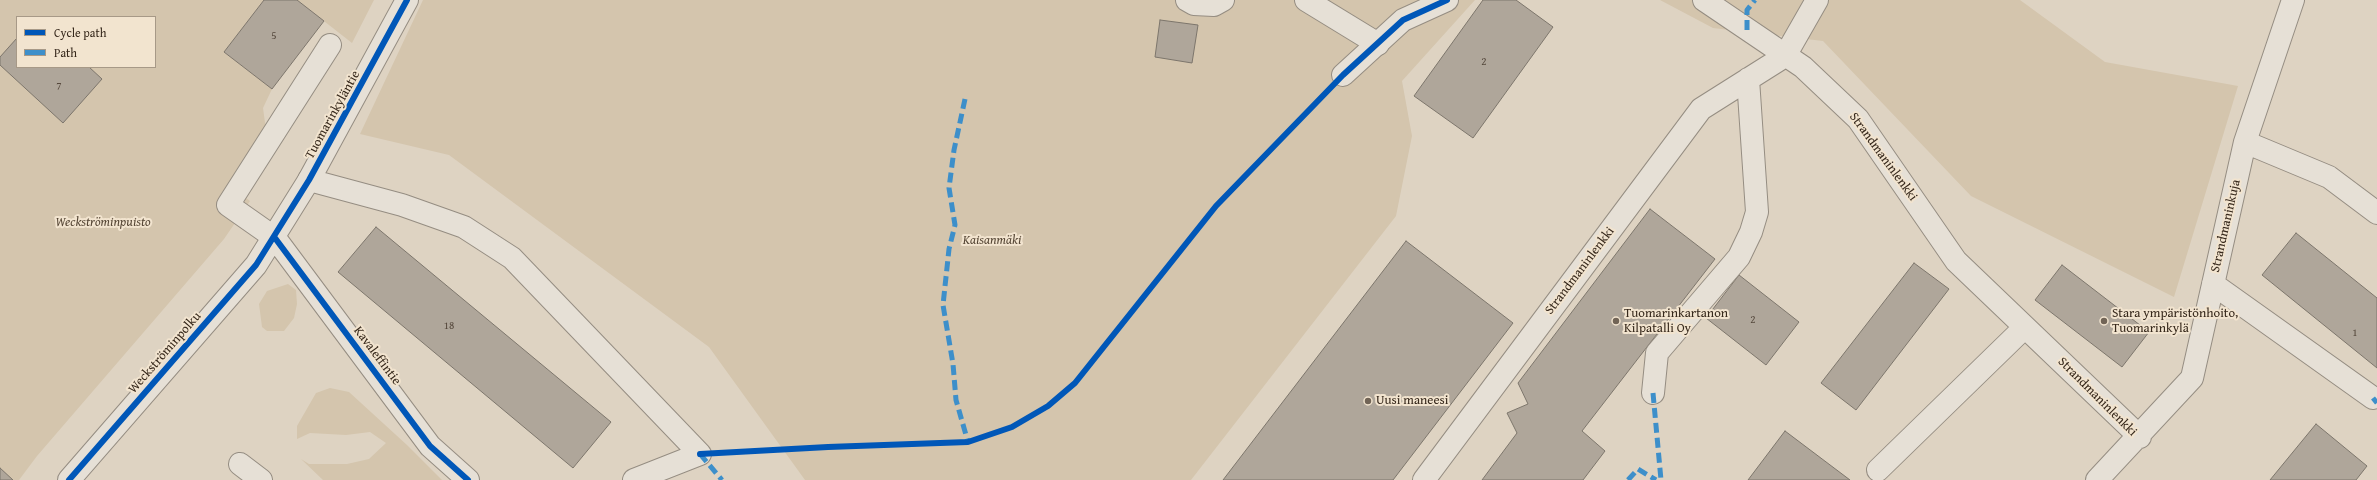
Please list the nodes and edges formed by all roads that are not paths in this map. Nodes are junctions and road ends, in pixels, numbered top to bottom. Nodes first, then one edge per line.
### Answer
1 (407, 0) edge
2 (1187, 0) edge
3 (1223, 0) edge
4 (1306, 0) edge
5 (1447, 0) edge
6 (1704, 0) edge
7 (1817, 0) edge
8 (2293, 0) edge
9 (1378, 44) junction
10 (330, 45) dead end
11 (1785, 56) junction
12 (1343, 75) dead end
13 (1748, 79) junction
14 (2245, 142) junction
15 (309, 180) junction
16 (2377, 213) edge
17 (274, 238) junction
18 (2213, 284) junction
19 (2025, 327) junction
20 (1653, 393) dead end
21 (2373, 398) dead end
22 (2140, 437) junction
23 (240, 464) dead end
24 (1878, 470) dead end
25 (69, 480) edge
26 (261, 480) edge
27 (468, 480) edge
28 (634, 480) edge
29 (1424, 480) edge
30 (2097, 480) edge

1 - 15 street, Tuomarinkyläntie
2 - 3 street
4 - 9 street
5 - 9 street
6 - 11 street
7 - 11 street
8 - 14 street, Strandmaninkuja
9 - 12 street
10 - 17 street, Kavaleffintie
11 - 13 street, Strandmaninlenkki
11 - 19 street, Strandmaninlenkki
13 - 20 street
13 - 29 street, Strandmaninlenkki
14 - 16 street
14 - 18 street, Strandmaninkuja
15 - 17 street, Tuomarinkyläntie
15 - 28 street
17 - 25 street, Weckströminpolku
17 - 27 street, Kavaleffintie
18 - 21 street
18 - 22 street, Strandmaninkuja
19 - 22 street, Strandmaninlenkki
19 - 24 street
22 - 30 street, Strandmaninlenkki
23 - 26 street

